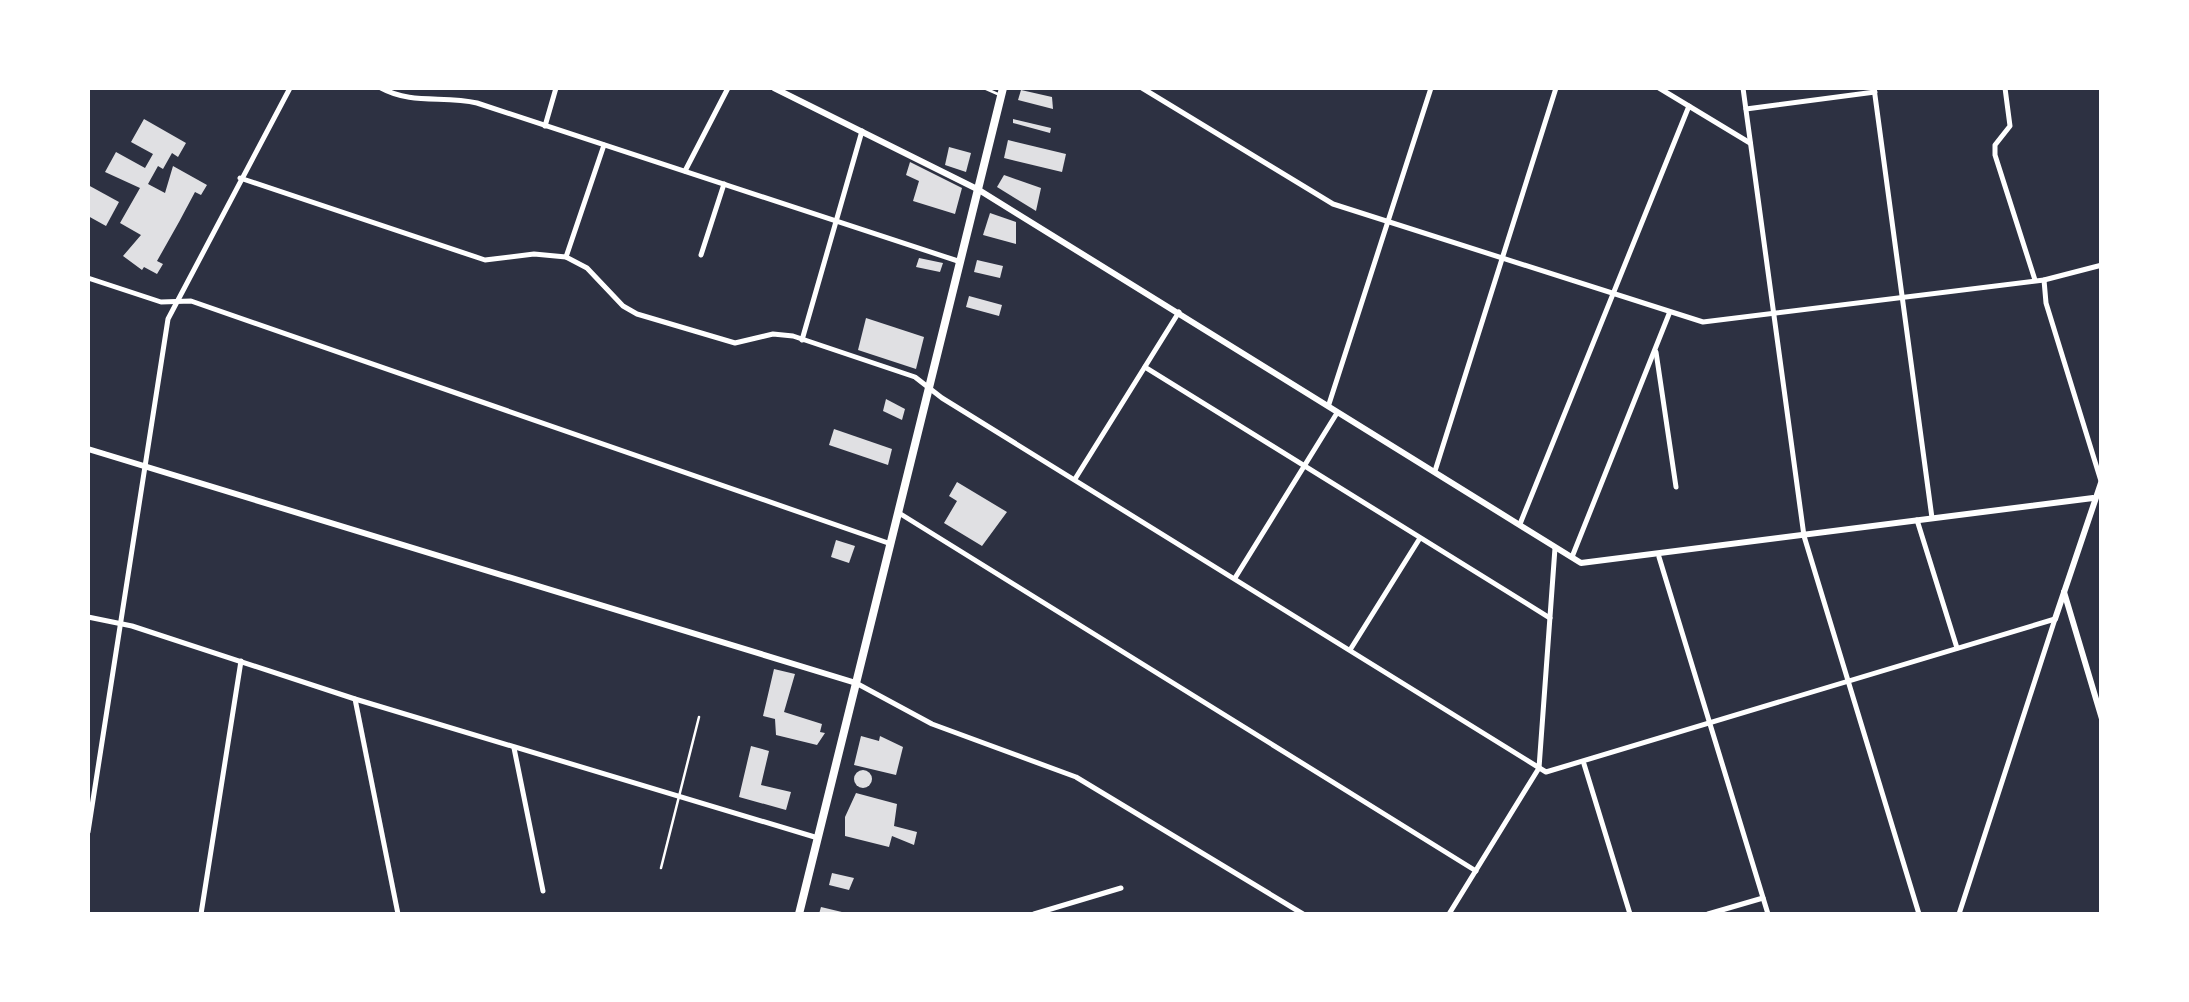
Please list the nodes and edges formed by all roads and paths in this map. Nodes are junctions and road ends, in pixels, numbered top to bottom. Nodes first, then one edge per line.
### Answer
1 (290, 88) edge
2 (381, 88) edge
3 (461, 88) edge
4 (556, 88) edge
5 (728, 88) edge
6 (774, 88) edge
7 (984, 88) edge
8 (1142, 88) edge
9 (1432, 88) edge
10 (1556, 88) edge
11 (1659, 88) edge
12 (1743, 88) edge
13 (2005, 88) edge
14 (1874, 90) edge
15 (1002, 92) edge
16 (458, 98) junction
17 (1689, 106) junction
18 (1746, 110) junction
19 (545, 126) junction
20 (862, 132) junction
21 (1750, 142) junction
22 (604, 145) junction
23 (685, 171) junction
24 (240, 178) junction
25 (724, 184) junction
26 (979, 190) junction
27 (837, 220) junction
28 (1390, 223) junction
29 (700, 255) dead end
30 (566, 257) junction
31 (1502, 258) junction
32 (961, 262) junction
33 (2101, 265) edge
34 (88, 278) edge
35 (2035, 280) junction
36 (2044, 280) junction
37 (1613, 295) junction
38 (1903, 297) junction
39 (173, 302) junction
40 (1179, 312) junction
41 (1669, 314) junction
42 (1774, 315) junction
43 (802, 340) junction
44 (1656, 350) junction
45 (1145, 367) junction
46 (930, 388) junction
47 (1329, 404) junction
48 (1338, 410) junction
49 (88, 448) edge
50 (1304, 465) junction
51 (144, 466) junction
52 (1435, 471) junction
53 (1074, 480) junction
54 (2101, 480) edge
55 (1676, 488) dead end
56 (2097, 498) edge
57 (898, 514) junction
58 (1932, 518) junction
59 (1917, 520) junction
60 (1520, 524) junction
61 (1804, 536) junction
62 (1420, 538) junction
63 (891, 544) junction
64 (1555, 548) junction
65 (1660, 557) junction
66 (1572, 558) junction
67 (1235, 579) junction
68 (2064, 591) junction
69 (88, 617) edge
70 (1550, 618) junction
71 (2054, 620) junction
72 (120, 622) junction
73 (1957, 648) junction
74 (1350, 650) junction
75 (241, 661) junction
76 (1848, 682) junction
77 (856, 683) junction
78 (355, 699) junction
79 (699, 717) dead end
80 (2102, 719) edge
81 (1710, 725) junction
82 (514, 748) junction
83 (1584, 763) junction
84 (1539, 768) junction
85 (680, 796) junction
86 (88, 832) edge
87 (818, 838) junction
88 (661, 868) dead end
89 (1476, 870) junction
90 (1121, 888) dead end
91 (543, 891) dead end
92 (1763, 898) junction
93 (200, 914) edge
94 (398, 914) edge
95 (799, 914) edge
96 (1034, 914) edge
97 (1303, 914) edge
98 (1450, 914) edge
99 (1630, 914) edge
100 (1708, 914) edge
101 (1768, 914) edge
102 (1919, 914) edge
103 (1960, 914) edge

1 - 24 street
2 - 16 street
3 - 16 street
4 - 19 street
5 - 23 street
6 - 20 street
7 - 15 lane
8 - 28 street
9 - 28 street
10 - 31 street
11 - 17 street
12 - 18 street
13 - 35 street
14 - 18 street
14 - 38 street
15 - 26 main road
16 - 19 street
17 - 21 street
17 - 37 street
18 - 21 street
19 - 22 street
20 - 26 street
20 - 27 street
21 - 42 street
22 - 23 street
22 - 30 street
23 - 25 street
24 - 30 street
24 - 39 street
25 - 27 street
25 - 29 street
26 - 32 main road
26 - 40 street
27 - 32 street
27 - 43 street
28 - 31 street
28 - 47 street
30 - 43 street
31 - 37 street
31 - 52 street
32 - 46 main road
33 - 36 street
34 - 39 street
35 - 36 street
35 - 38 street
36 - 54 street
37 - 41 street
37 - 60 street
38 - 42 street
38 - 58 street
39 - 51 street
39 - 63 street
40 - 45 street
40 - 47 street
41 - 42 street
41 - 44 street
42 - 61 street
43 - 46 street
44 - 55 street
44 - 66 street
45 - 50 street
45 - 53 street
46 - 53 street
46 - 57 main road
47 - 48 street
48 - 50 street
48 - 52 street
49 - 51 street
50 - 62 street
50 - 67 street
51 - 72 street
51 - 77 street
52 - 60 street
53 - 67 street
54 - 56 street
56 - 58 street
56 - 68 street
57 - 63 main road
57 - 89 street
58 - 59 street
59 - 61 street
59 - 73 street
60 - 64 street
61 - 65 street
61 - 76 street
62 - 70 street
62 - 74 street
63 - 77 main road
64 - 66 street
64 - 70 street
65 - 66 street
65 - 81 street
67 - 74 street
68 - 71 street
68 - 80 street
69 - 72 street
70 - 84 street
71 - 73 street
71 - 103 street
72 - 75 street
72 - 86 street
73 - 76 street
74 - 84 street
75 - 78 street
75 - 93 street
76 - 81 street
76 - 102 street
77 - 87 main road
77 - 97 street
78 - 82 street
78 - 94 street
79 - 85 lane
81 - 83 street
81 - 92 street
82 - 85 street
82 - 91 street
83 - 84 street
83 - 99 street
84 - 89 street
85 - 87 street
85 - 88 lane
87 - 95 main road
89 - 98 street
90 - 96 street
92 - 100 street
92 - 101 street

